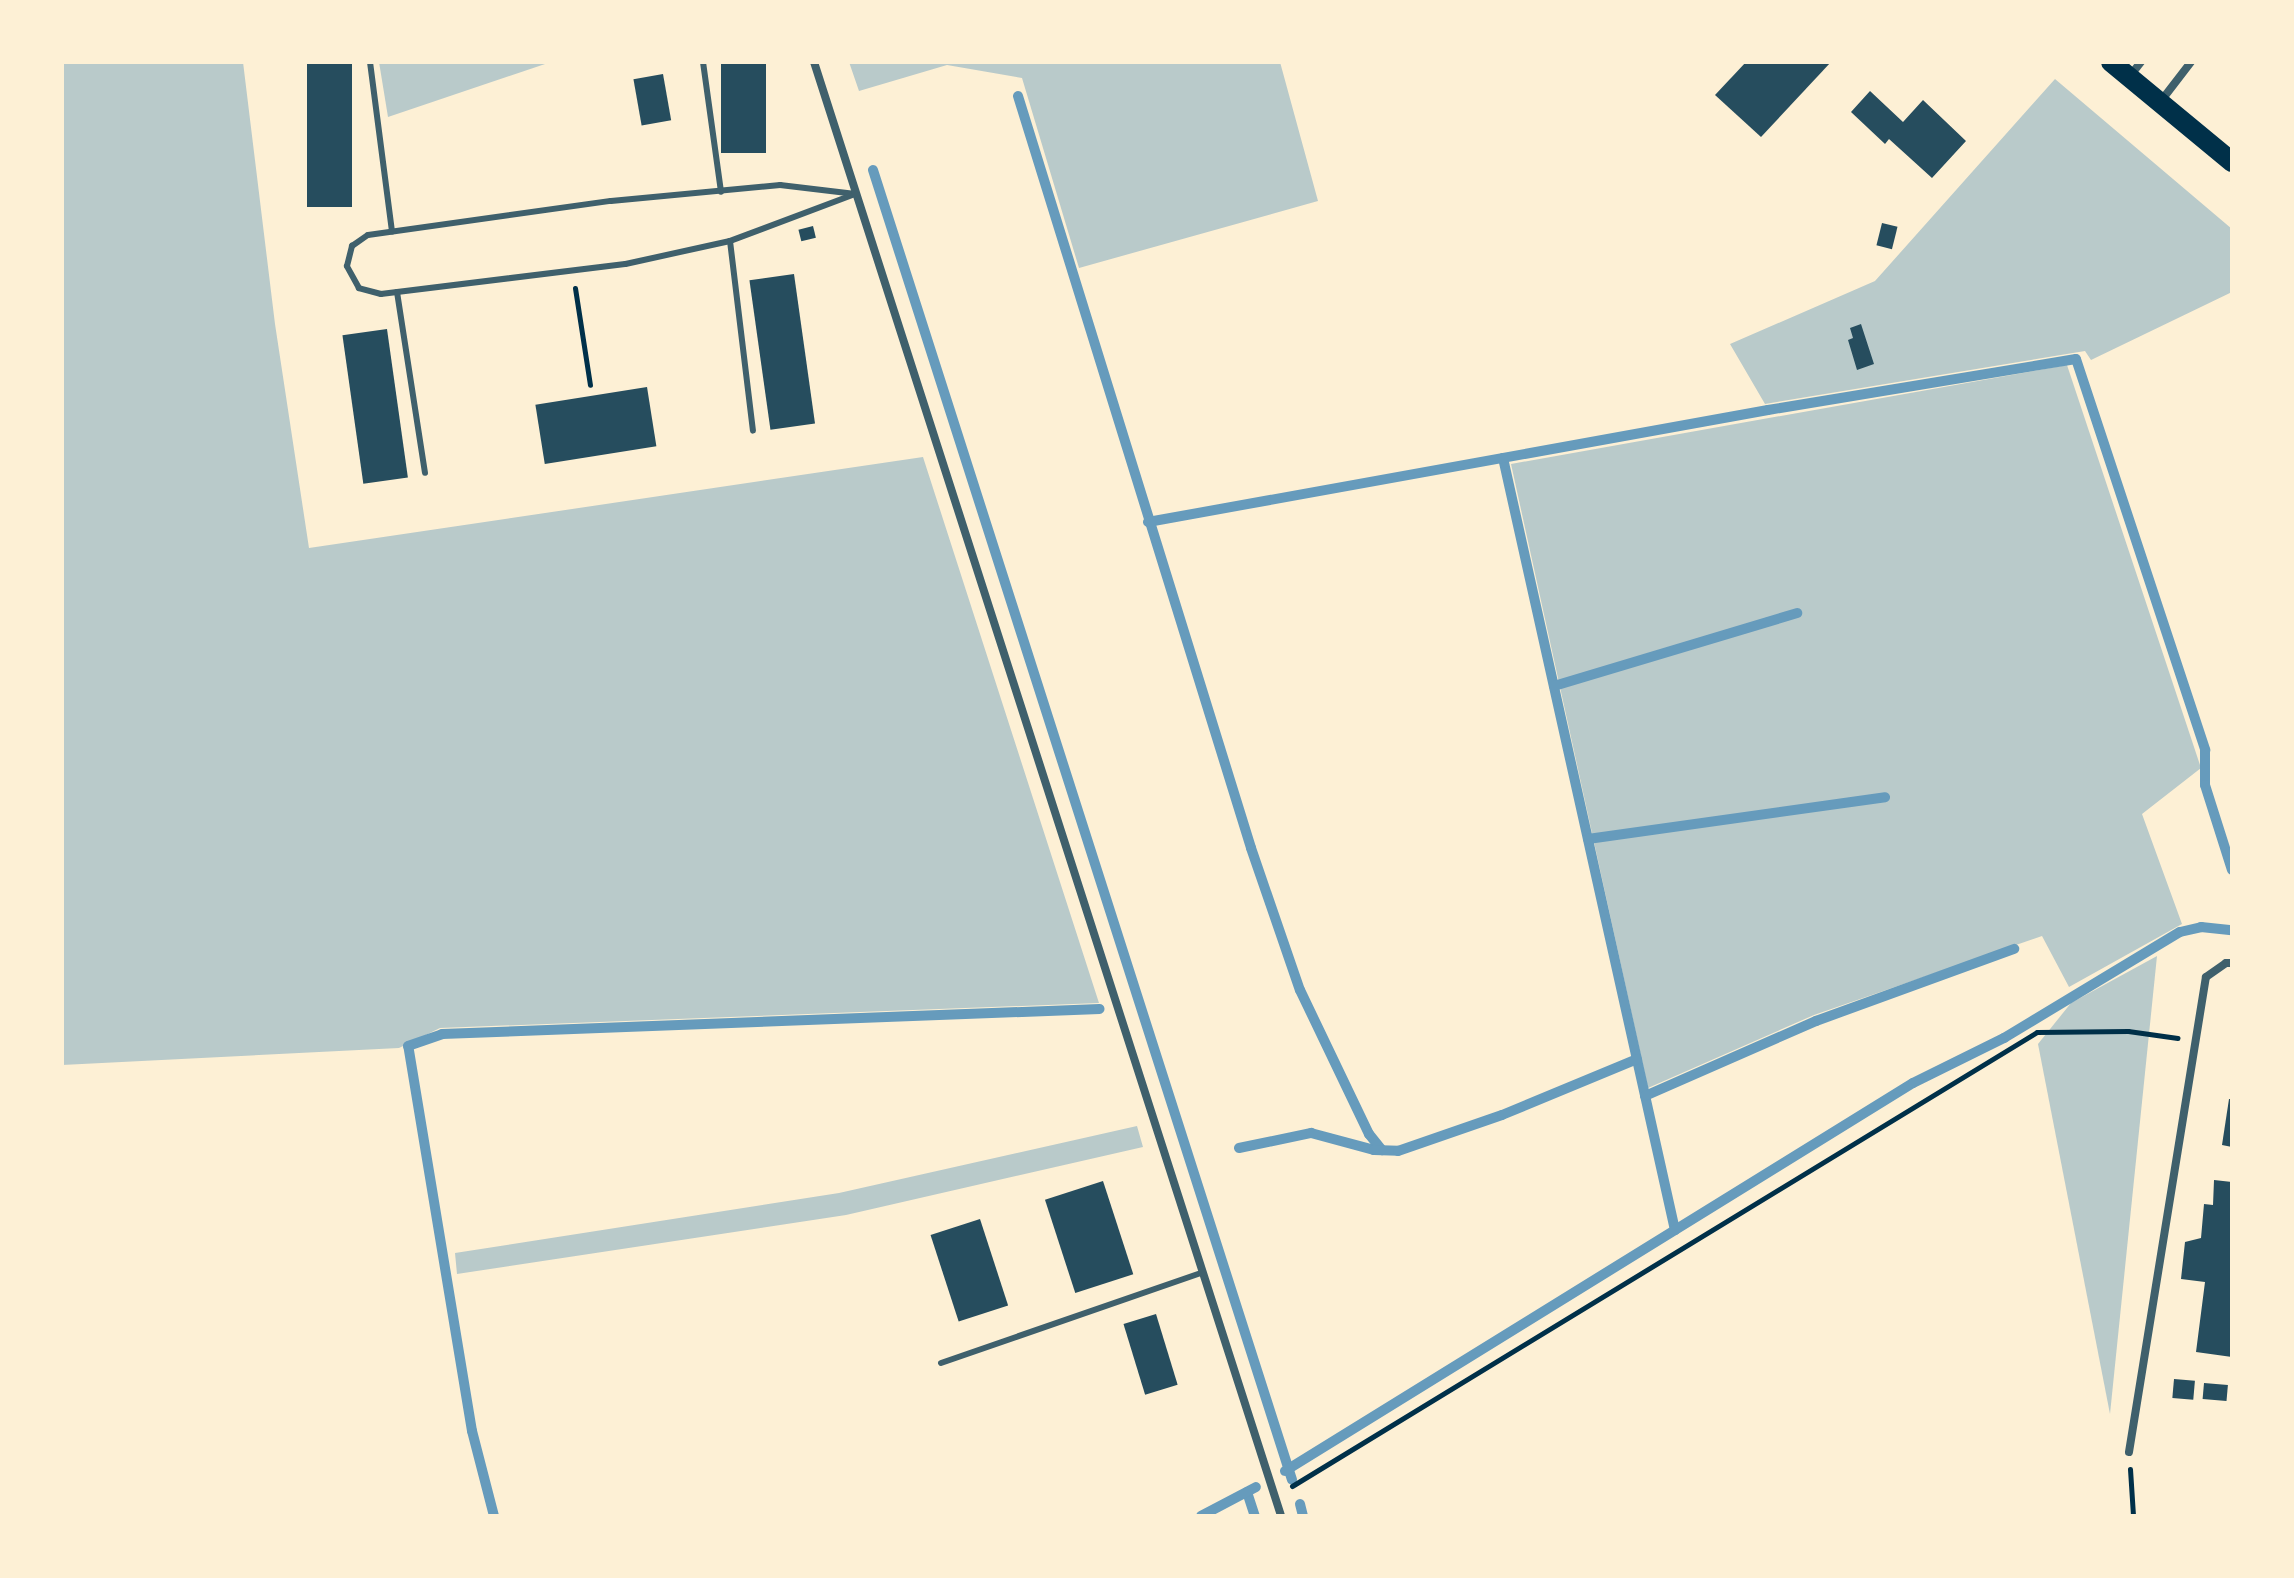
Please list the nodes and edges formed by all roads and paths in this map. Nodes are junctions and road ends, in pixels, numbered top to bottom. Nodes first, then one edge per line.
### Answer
1 (370, 62) edge
2 (703, 62) edge
3 (814, 62) edge
4 (2111, 62) edge
5 (2191, 62) edge
6 (2135, 69) edge
7 (2160, 102) junction
8 (2232, 162) edge
9 (721, 192) junction
10 (855, 194) junction
11 (392, 232) junction
12 (730, 241) junction
13 (572, 270) junction
14 (397, 292) junction
15 (590, 385) dead end
16 (753, 431) dead end
17 (425, 473) dead end
18 (2232, 963) edge
19 (2195, 1041) junction
20 (1201, 1273) junction
21 (941, 1363) dead end
22 (2129, 1452) joint
23 (1274, 1496) junction
24 (1281, 1516) edge
25 (2133, 1516) edge

1 - 11 lane
2 - 9 lane
3 - 10 street
4 - 6 main road
5 - 7 street
6 - 7 main road
7 - 8 main road
9 - 10 lane
9 - 11 lane
10 - 12 lane
10 - 20 street
11 - 14 lane
12 - 13 lane
12 - 16 lane
13 - 14 lane
13 - 15 path
14 - 17 lane
18 - 19 street
19 - 22 street
19 - 23 path
20 - 21 lane
20 - 23 street
22 - 25 path
23 - 24 street

